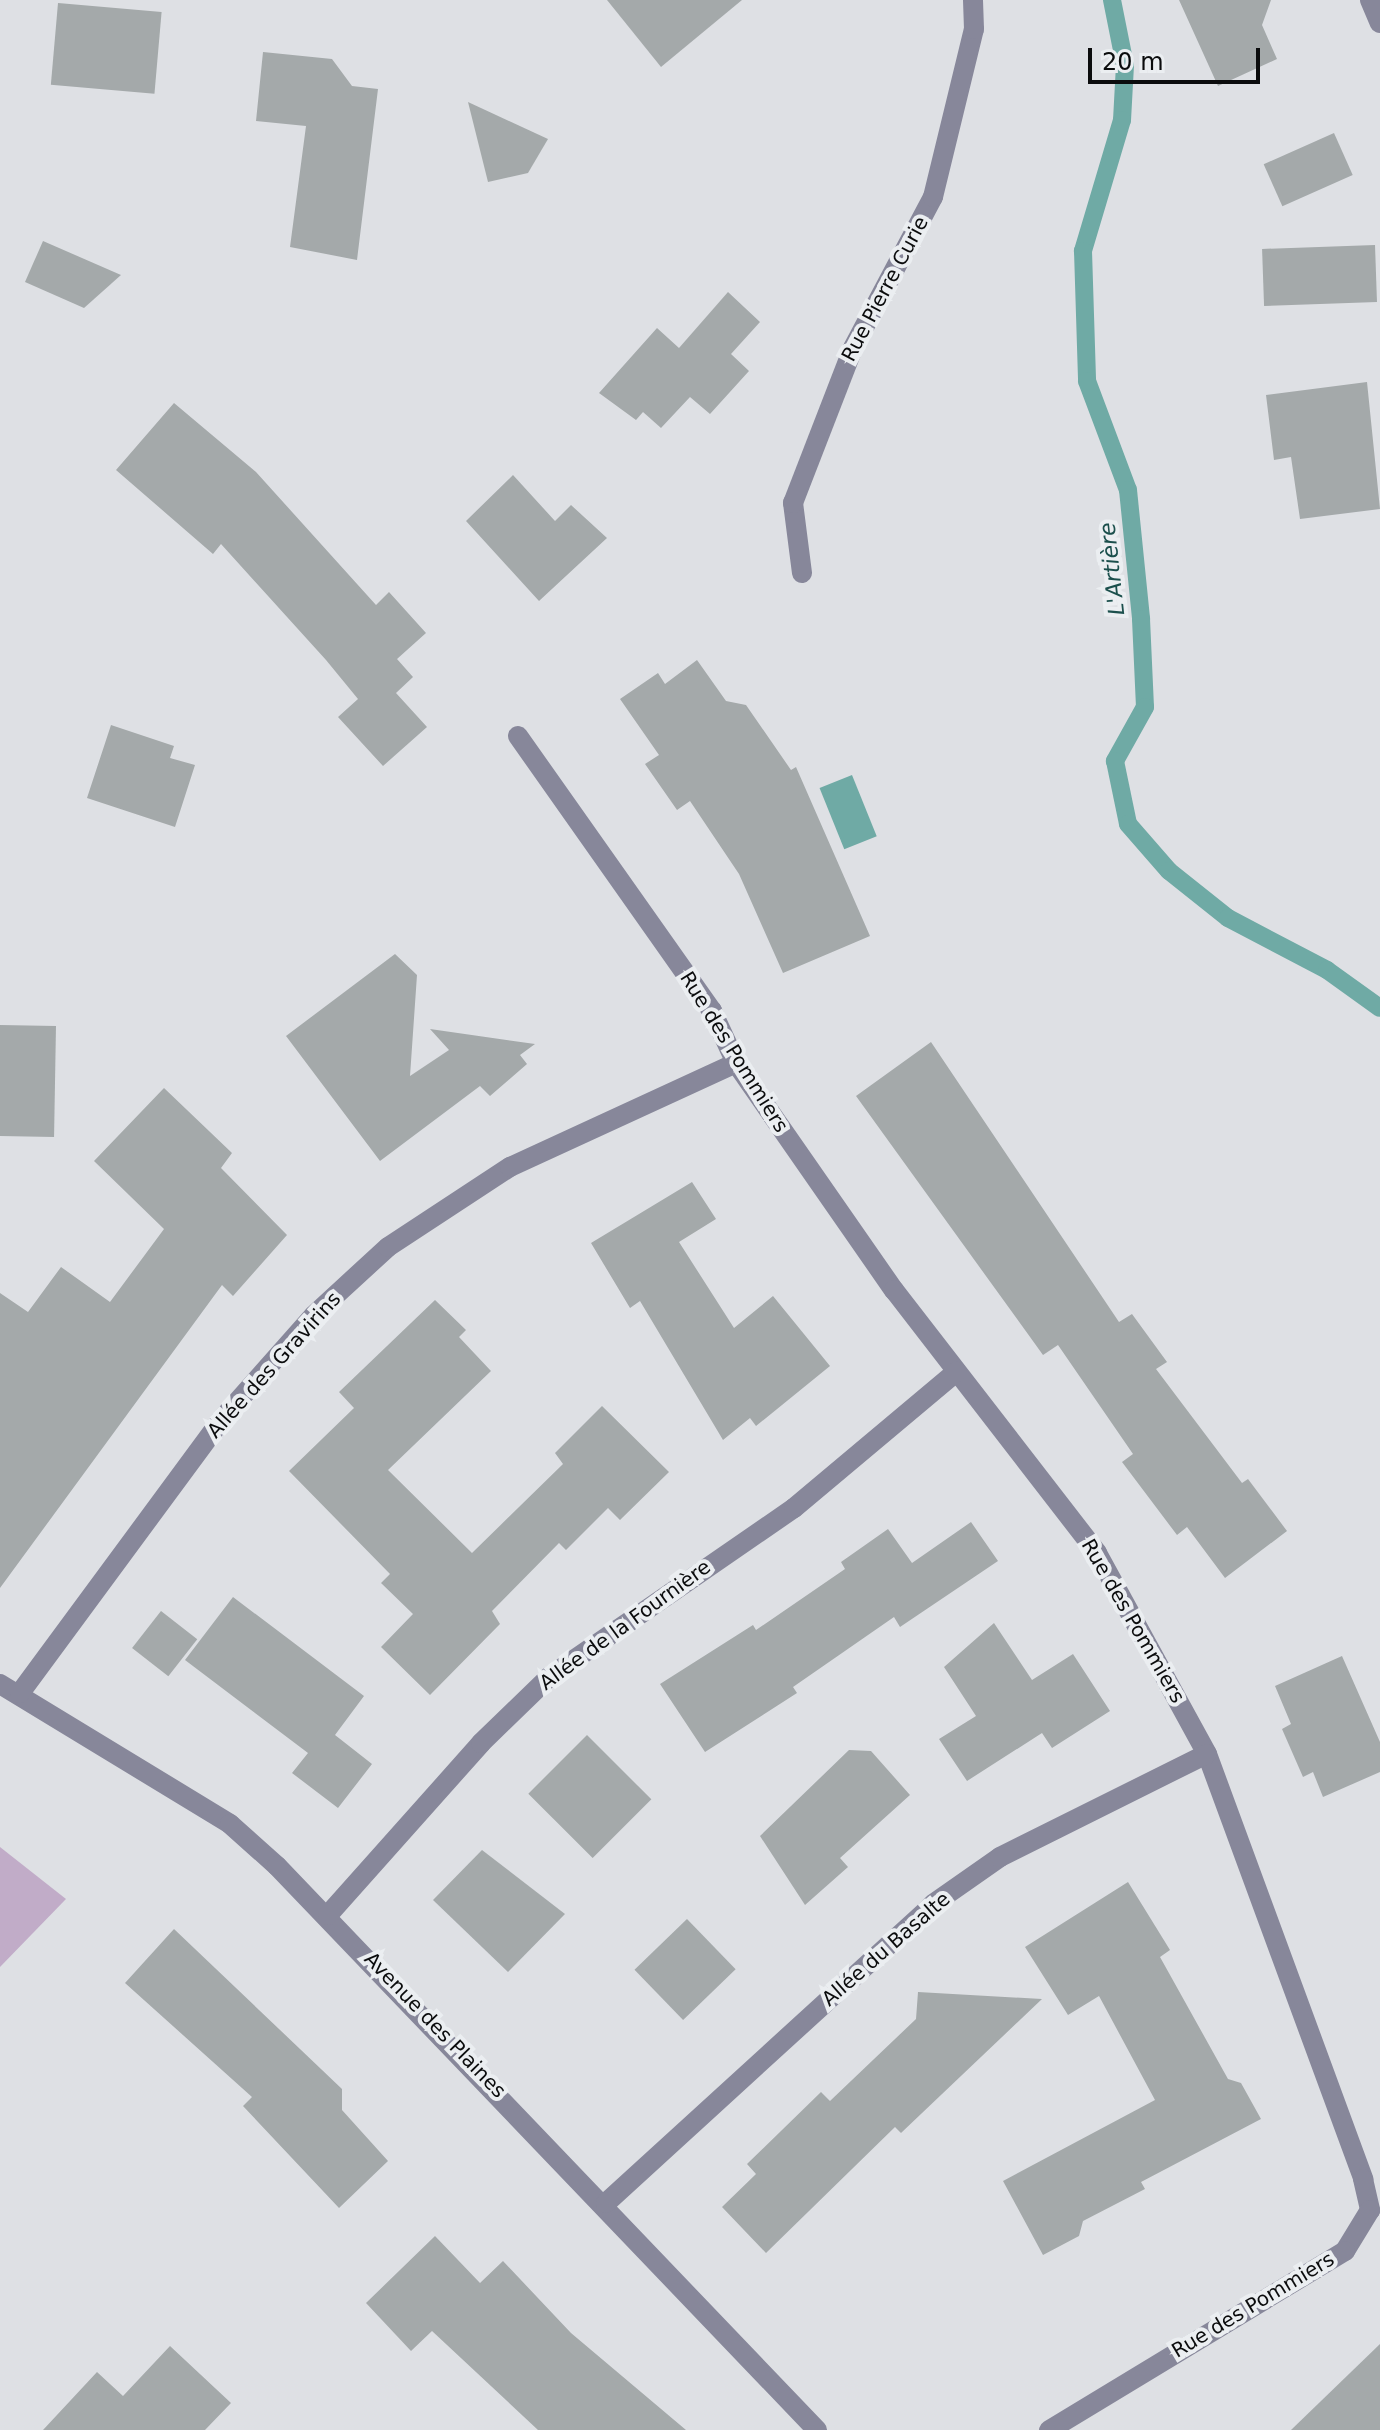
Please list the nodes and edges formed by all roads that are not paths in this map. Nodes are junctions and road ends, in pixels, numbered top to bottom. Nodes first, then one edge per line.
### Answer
1 (973, 0) edge
2 (1370, 0) edge
3 (1380, 23) edge
4 (802, 573) dead end
5 (518, 736) dead end
6 (736, 1063) junction
7 (956, 1372) junction
8 (0, 1684) edge
9 (20, 1693) junction
10 (1207, 1754) junction
11 (328, 1915) junction
12 (606, 2203) junction
13 (817, 2430) edge
14 (1049, 2430) edge

1 - 4 street, Rue Pierre Curie
2 - 3 street
5 - 6 street, Rue des Pommiers
6 - 7 street, Rue des Pommiers
6 - 9 street, Allée des Gravirins
7 - 10 street, Rue des Pommiers
7 - 11 street, Allée de la Fournière
8 - 9 street, Avenue des Plaines
9 - 11 street, Avenue des Plaines
10 - 12 street, Allée du Basalte
10 - 14 street, Rue des Pommiers
11 - 12 street, Avenue des Plaines
12 - 13 street, Avenue des Plaines

